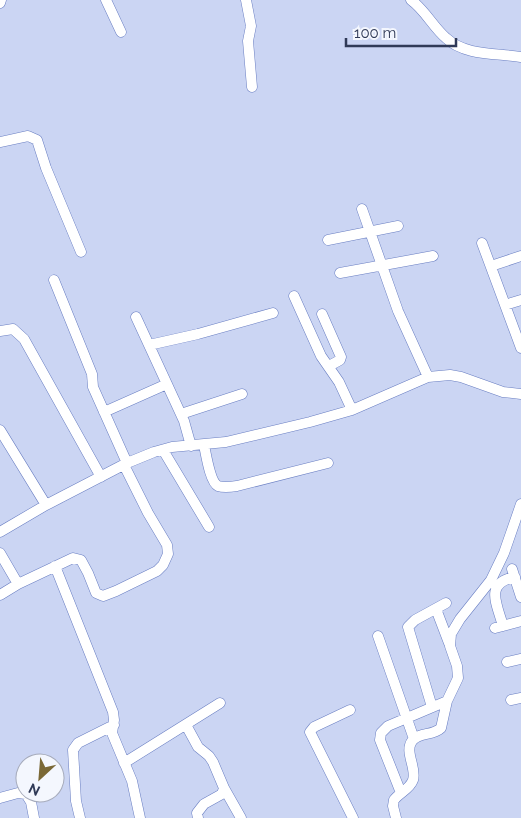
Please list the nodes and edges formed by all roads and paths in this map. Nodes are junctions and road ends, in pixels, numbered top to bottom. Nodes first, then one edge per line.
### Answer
1 (106, 0) edge
2 (246, 0) edge
3 (411, 0) edge
4 (121, 32) dead end
5 (521, 58) edge
6 (252, 88) dead end
7 (0, 142) edge
8 (362, 210) dead end
9 (398, 226) dead end
10 (370, 231) junction
11 (328, 240) dead end
12 (482, 243) dead end
13 (81, 252) dead end
14 (433, 256) dead end
15 (521, 256) edge
16 (381, 266) junction
17 (491, 266) junction
18 (340, 273) dead end
19 (54, 280) dead end
20 (294, 296) dead end
21 (521, 300) edge
22 (505, 305) junction
23 (273, 313) dead end
24 (322, 314) dead end
25 (136, 317) dead end
26 (0, 332) edge
27 (520, 344) edge
28 (149, 345) junction
29 (329, 366) junction
30 (428, 377) junction
31 (167, 384) junction
32 (242, 394) dead end
33 (521, 394) edge
34 (352, 410) junction
35 (104, 412) junction
36 (181, 414) junction
37 (0, 430) edge
38 (204, 445) junction
39 (191, 446) junction
40 (163, 450) junction
41 (328, 463) dead end
42 (125, 464) junction
43 (101, 478) junction
44 (521, 504) edge
45 (46, 505) junction
46 (209, 527) dead end
47 (0, 532) edge
48 (0, 553) edge
49 (55, 566) junction
50 (497, 570) junction
51 (516, 571) edge
52 (18, 584) junction
53 (0, 595) edge
54 (521, 597) edge
55 (446, 603) dead end
56 (436, 609) junction
57 (521, 621) edge
58 (378, 636) dead end
59 (450, 646) junction
60 (521, 659) edge
61 (507, 662) dead end
62 (447, 701) junction
63 (220, 703) dead end
64 (432, 707) junction
65 (350, 710) dead end
66 (408, 717) junction
67 (114, 725) junction
68 (186, 725) junction
69 (414, 739) junction
70 (124, 763) junction
71 (224, 788) junction
72 (400, 793) junction
73 (0, 798) edge
74 (34, 818) edge
75 (80, 818) edge
76 (140, 818) edge
77 (198, 818) edge
78 (241, 818) edge
79 (352, 818) edge
80 (396, 818) edge

1 - 4 street
2 - 6 street
3 - 5 street
7 - 13 street
8 - 10 street
9 - 10 street
10 - 11 street
10 - 16 street
12 - 17 street
14 - 16 street
15 - 17 street
16 - 18 street
16 - 30 street
17 - 22 street
19 - 35 street
20 - 29 street
21 - 22 street
22 - 27 street
23 - 28 street
24 - 29 street
25 - 28 street
26 - 43 street
28 - 31 street
29 - 34 street
30 - 33 street
30 - 34 street
31 - 35 street
31 - 36 street
32 - 36 street
34 - 38 street
35 - 42 street
36 - 39 street
37 - 45 street
38 - 39 street
38 - 41 street
39 - 40 street
40 - 42 street
40 - 46 street
42 - 43 street
42 - 49 street
43 - 45 street
44 - 50 street
45 - 47 street
48 - 52 street
49 - 52 street
49 - 67 street
50 - 51 street
50 - 59 street
51 - 54 street
51 - 57 street
52 - 53 street
55 - 56 street
56 - 59 street
56 - 64 street
58 - 66 street
59 - 62 street
60 - 61 street
62 - 64 street
62 - 69 street
63 - 68 street
64 - 66 street
65 - 79 street
66 - 69 street
66 - 72 street
67 - 70 street
67 - 75 street
68 - 70 street
68 - 71 street
69 - 72 street
70 - 76 street
71 - 77 street
71 - 78 street
72 - 80 street
73 - 74 street

